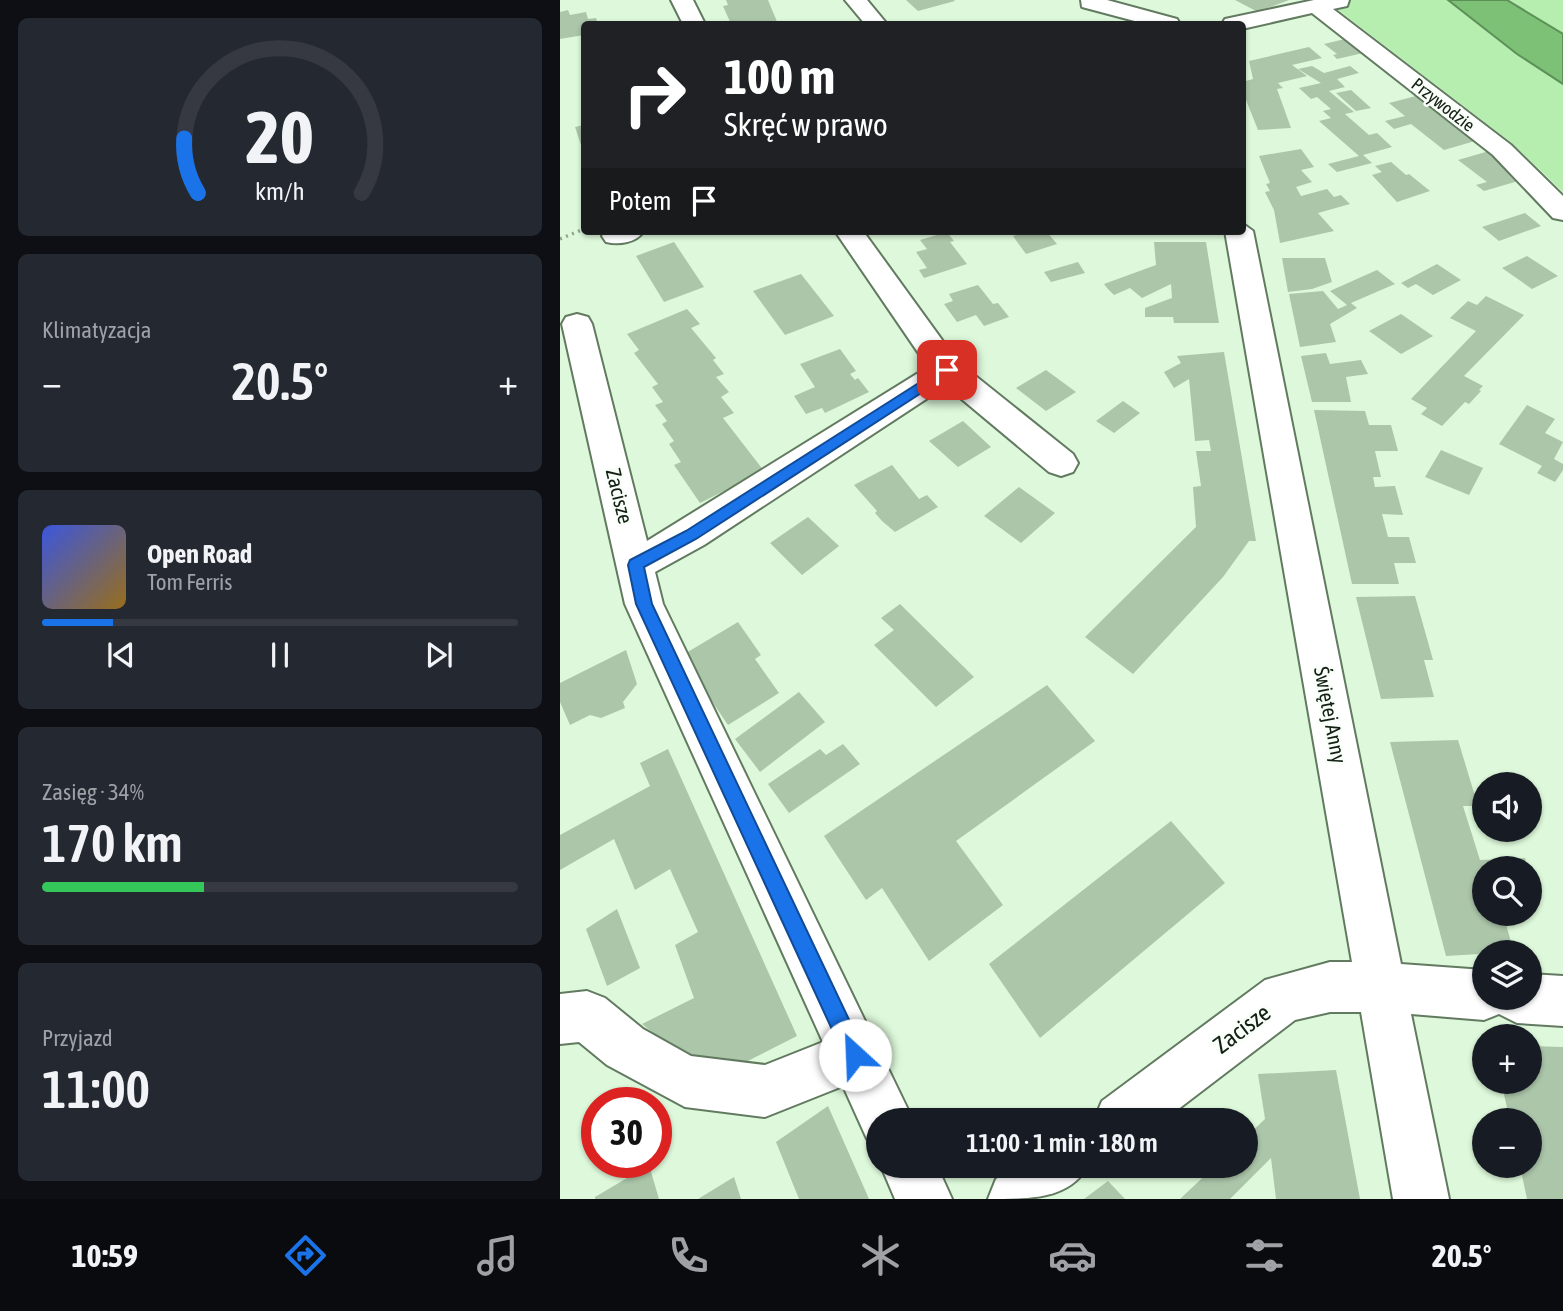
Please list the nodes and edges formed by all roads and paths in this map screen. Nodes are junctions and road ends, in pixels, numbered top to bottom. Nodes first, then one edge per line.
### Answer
1 (682, 0) edge
2 (856, 0) edge
3 (1089, 1) edge
4 (1323, 4) edge
5 (692, 21) edge
6 (874, 21) edge
7 (1125, 21) edge
8 (1159, 21) edge
9 (1246, 21) edge
10 (1246, 34) edge
11 (1563, 212) edge
12 (581, 230) edge
13 (852, 235) edge
14 (1241, 235) edge
15 (560, 239) edge
16 (578, 324) dead end
17 (947, 370) junction
18 (1061, 463) dead end
19 (636, 565) junction
20 (1382, 987) junction
21 (1472, 994) edge
22 (1542, 1000) edge
23 (1563, 1001) edge
24 (560, 1019) edge
25 (855, 1055) junction
26 (880, 1108) edge
27 (1137, 1108) edge
28 (914, 1178) edge
29 (1045, 1178) edge
30 (924, 1199) edge
31 (1016, 1199) edge
32 (1421, 1199) edge

1 - 5 street
2 - 6 street
3 - 7 street
3 - 8 street
4 - 9 street
4 - 10 street
4 - 11 street, Przywodzie
12 - 15 path
13 - 17 street
14 - 20 street, Świętej Anny
16 - 19 street, Zacisze
17 - 18 street
17 - 19 street
19 - 25 street, Zacisze
20 - 21 street
20 - 27 street, Zacisze
20 - 32 street, Świętej Anny
22 - 23 street
24 - 25 street
25 - 26 street, Zacisze
28 - 30 street
29 - 31 street

